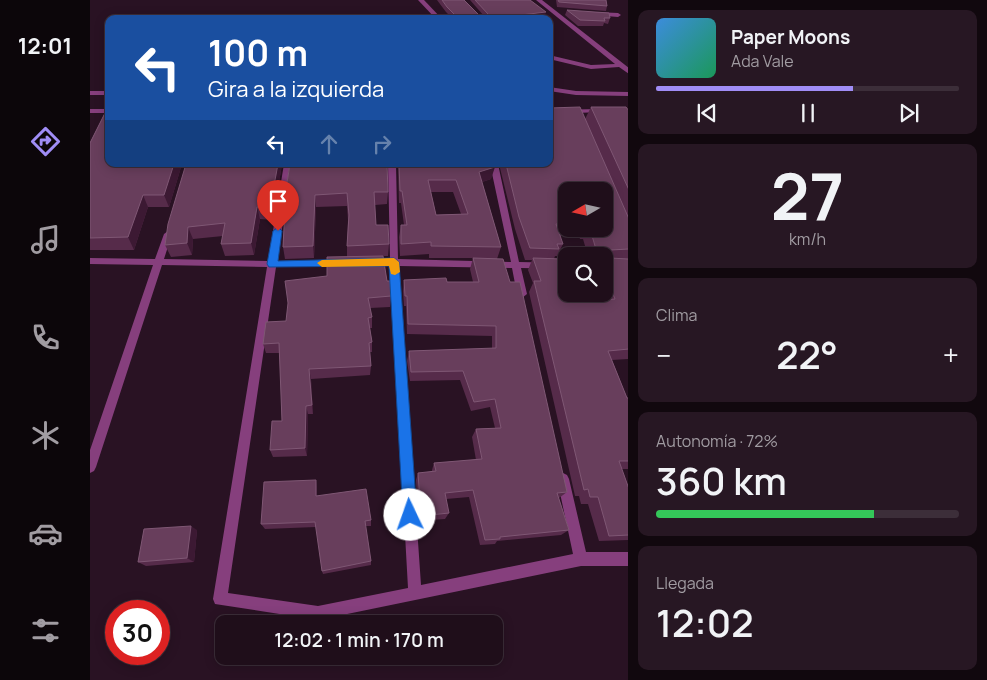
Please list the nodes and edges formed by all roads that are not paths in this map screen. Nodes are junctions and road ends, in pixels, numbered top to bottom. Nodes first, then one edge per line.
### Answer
1 (421, 0) edge
2 (540, 0) edge
3 (553, 11) junction
4 (562, 11) dead end
5 (590, 13) edge
6 (435, 15) edge
7 (618, 15) dead end
8 (553, 58) edge
9 (620, 65) junction
10 (628, 72) edge
11 (553, 90) edge
12 (90, 93) edge
13 (105, 93) edge
14 (553, 93) edge
15 (576, 93) junction
16 (628, 94) edge
17 (105, 111) edge
18 (577, 111) junction
19 (90, 112) edge
20 (553, 112) edge
21 (611, 112) edge
22 (581, 120) edge
23 (288, 167) edge
24 (392, 167) edge
25 (495, 167) edge
26 (170, 226) edge
27 (90, 261) edge
28 (160, 262) junction
29 (394, 262) junction
30 (272, 264) junction
31 (516, 266) junction
32 (558, 266) edge
33 (525, 305) edge
34 (90, 467) edge
35 (561, 471) edge
36 (581, 559) junction
37 (628, 559) edge
38 (415, 593) junction

1 - 6 street
2 - 3 street
3 - 4 street
3 - 9 street
5 - 7 street
8 - 9 street
9 - 10 street
11 - 15 street
12 - 13 street
14 - 15 street
15 - 16 street
17 - 19 street
18 - 20 street
18 - 21 street
18 - 22 street
23 - 30 street
24 - 29 street
25 - 31 street
26 - 28 street
27 - 28 street
28 - 30 street
28 - 34 street
29 - 30 street
29 - 31 street
29 - 38 street
30 - 38 street
31 - 32 street
31 - 33 street
35 - 36 street
36 - 37 street
36 - 38 street

